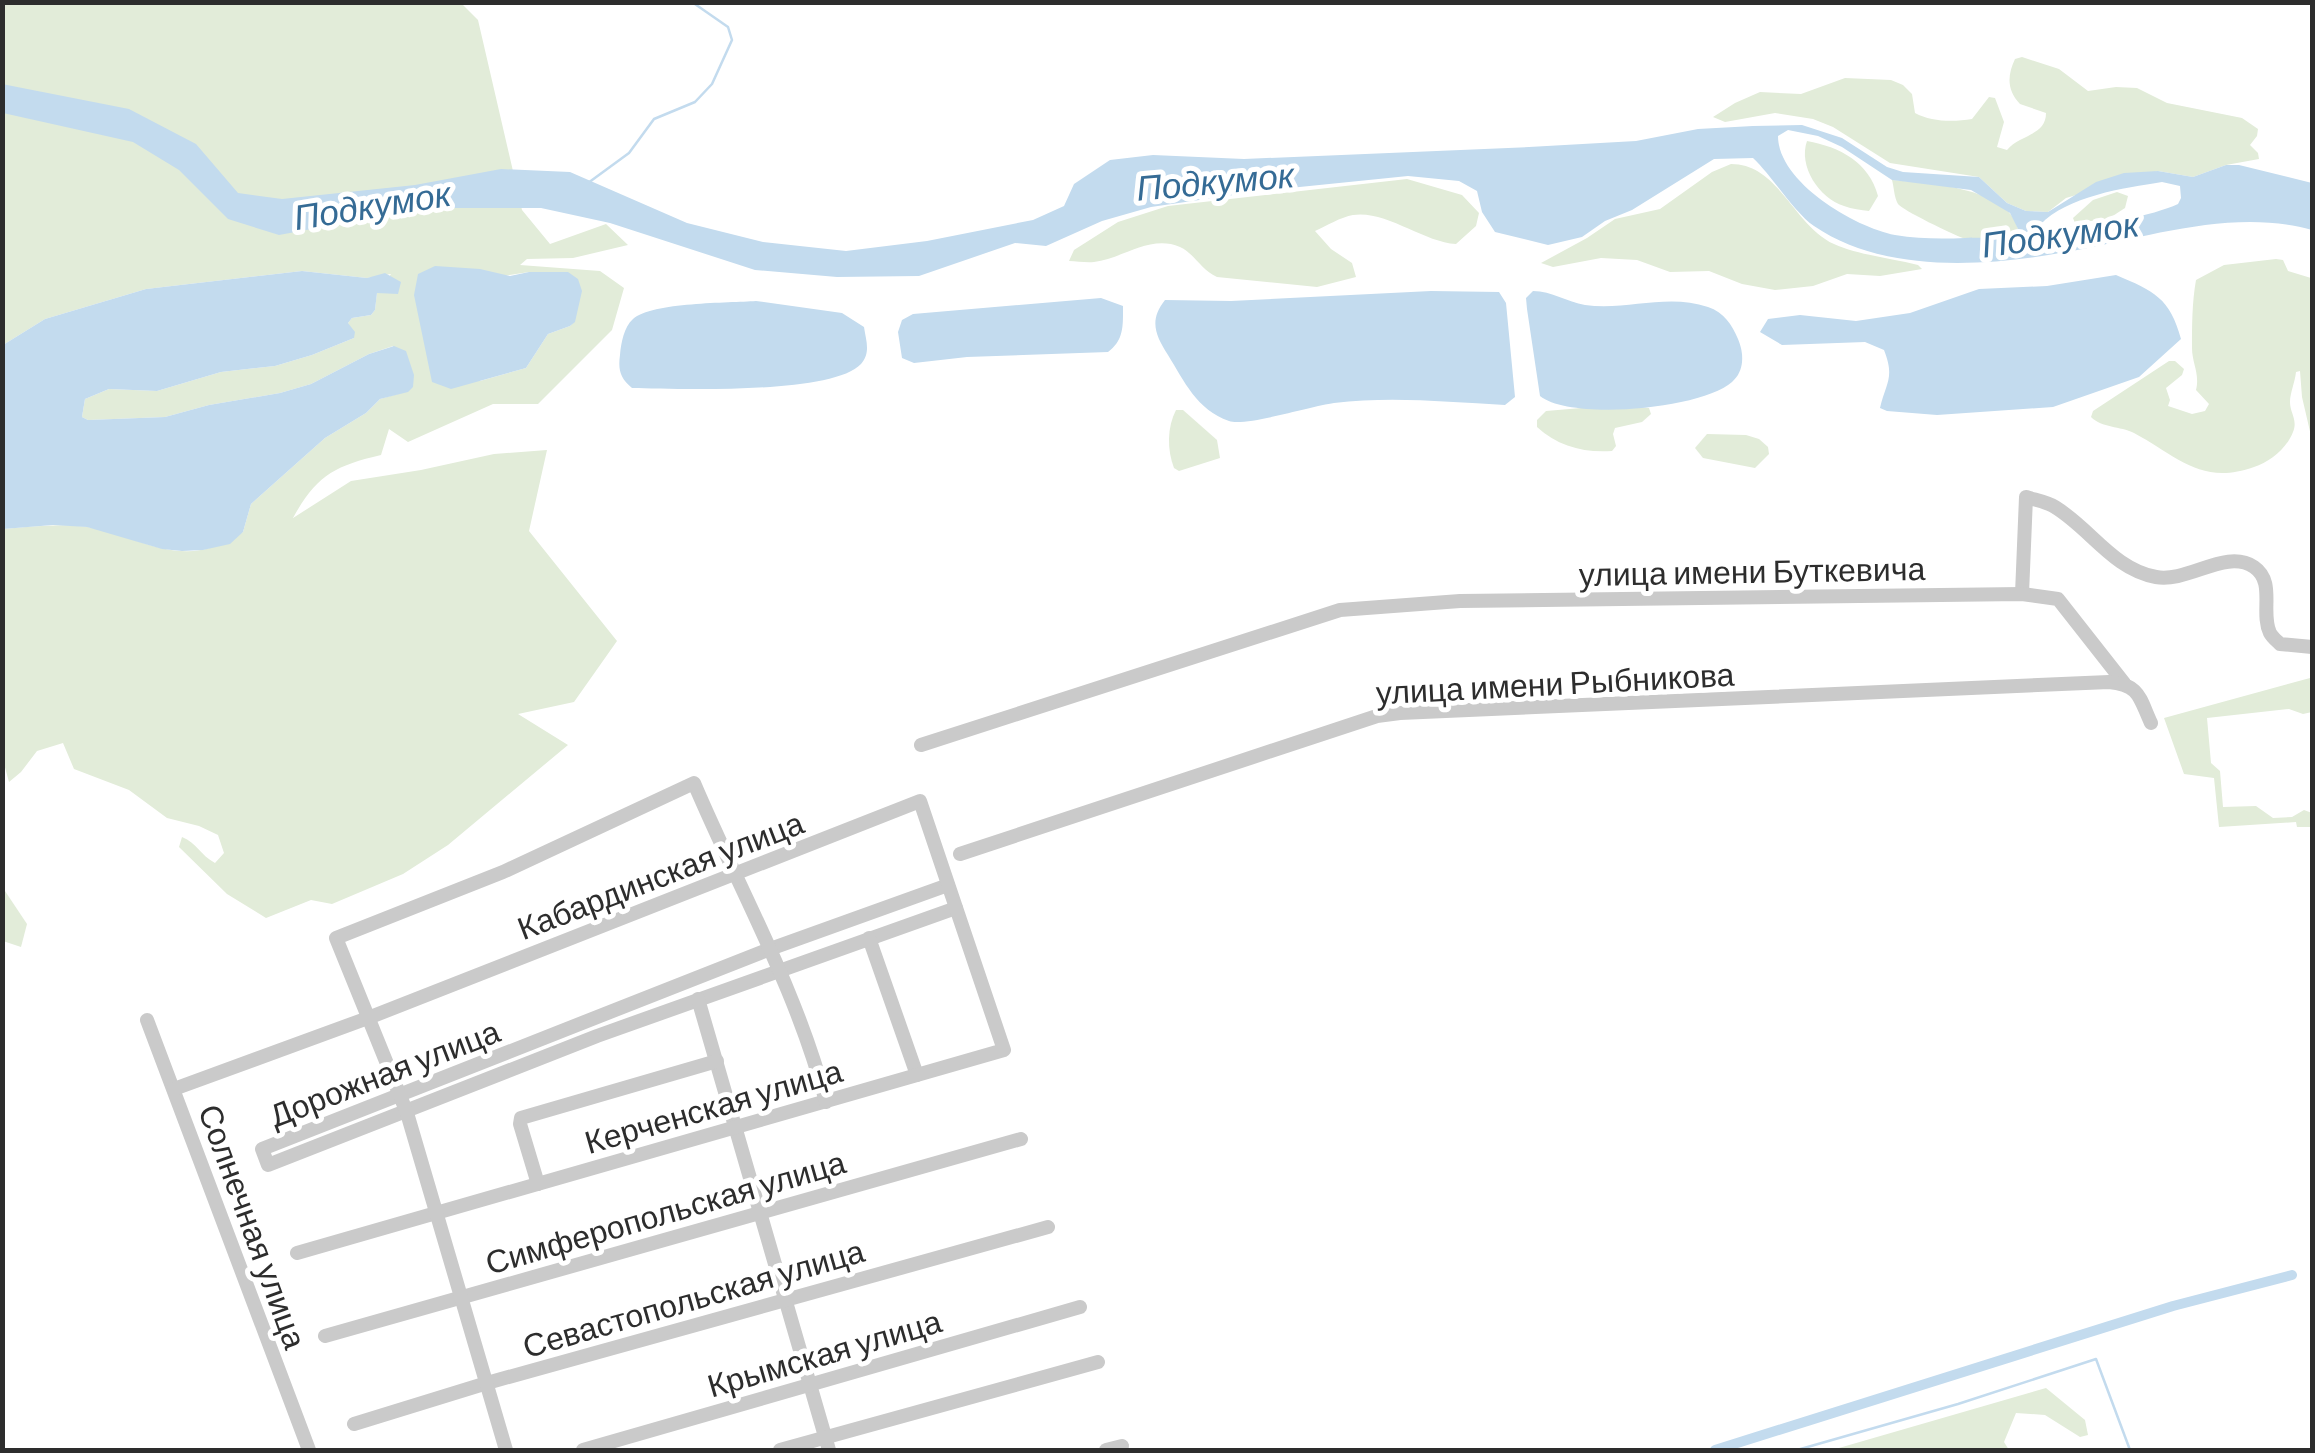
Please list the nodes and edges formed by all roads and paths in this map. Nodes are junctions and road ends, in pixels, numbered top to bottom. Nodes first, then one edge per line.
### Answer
1 (2022, 594) junction
2 (2312, 647) edge
3 (2124, 684) junction
4 (2151, 723) dead end
5 (921, 744) dead end
6 (960, 854) dead end
7 (735, 874) junction
8 (948, 885) junction
9 (956, 908) junction
10 (869, 938) junction
11 (770, 949) junction
12 (781, 970) junction
13 (698, 999) junction
14 (368, 1018) junction
15 (147, 1020) dead end
16 (1004, 1050) joint
17 (717, 1060) junction
18 (917, 1076) junction
19 (174, 1089) junction
20 (400, 1097) junction
21 (826, 1102) junction
22 (407, 1113) junction
23 (735, 1127) junction
24 (1021, 1139) dead end
25 (538, 1184) junction
26 (438, 1213) junction
27 (760, 1213) junction
28 (1048, 1227) dead end
29 (297, 1253) dead end
30 (464, 1297) junction
31 (788, 1300) junction
32 (1080, 1307) dead end
33 (325, 1336) dead end
34 (1098, 1362) dead end
35 (487, 1383) junction
36 (810, 1384) junction
37 (354, 1424) dead end
38 (827, 1444) edge
39 (1122, 1446) dead end
40 (309, 1450) edge
41 (506, 1450) edge
42 (582, 1450) edge
43 (780, 1450) edge
44 (1106, 1450) edge

1 - 2 street
1 - 3 street, улица имени Буткевича
1 - 5 street, улица имени Буткевича
3 - 4 street
3 - 6 street, улица имени Рыбникова
7 - 8 street, Кабардинская улица
7 - 11 street
7 - 14 street, Кабардинская улица
7 - 14 street
8 - 9 street, Кабардинская улица
8 - 11 street, Дорожная улица
9 - 10 street, Дорожная улица
9 - 16 street, Кабардинская улица
10 - 12 street, Дорожная улица
10 - 18 street
11 - 12 street
11 - 20 street, Дорожная улица
12 - 13 street, Дорожная улица
12 - 21 street
13 - 17 street
13 - 22 street, Дорожная улица
14 - 19 street, Кабардинская улица
14 - 20 street
15 - 19 street, Солнечная улица
16 - 18 street, Керченская улица
17 - 23 street
17 - 25 street
18 - 21 street, Керченская улица
19 - 40 street, Солнечная улица
20 - 22 street
20 - 22 street, Дорожная улица
21 - 23 street, Керченская улица
22 - 26 street
23 - 25 street, Керченская улица
23 - 27 street
24 - 27 street, Симферопольская улица
25 - 26 street, Керченская улица
26 - 29 street, Керченская улица
26 - 30 street
27 - 30 street, Симферопольская улица
27 - 31 street
28 - 31 street, Севастопольская улица
30 - 33 street, Симферопольская улица
30 - 35 street
31 - 35 street, Севастопольская улица
31 - 36 street
32 - 36 street, Крымская улица
34 - 38 street
35 - 37 street, Севастопольская улица
35 - 41 street
36 - 38 street
36 - 42 street, Крымская улица
38 - 43 street
39 - 44 street

